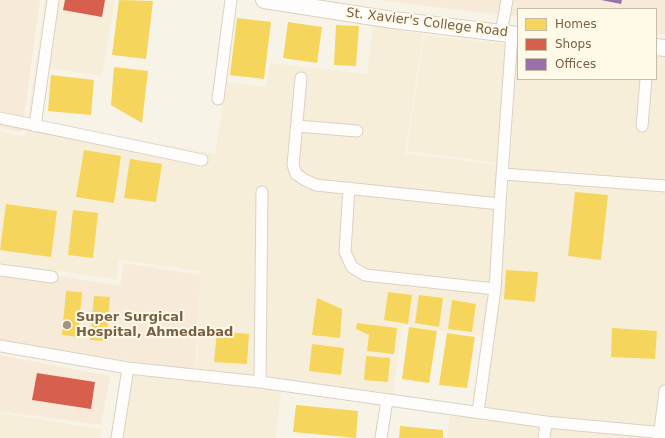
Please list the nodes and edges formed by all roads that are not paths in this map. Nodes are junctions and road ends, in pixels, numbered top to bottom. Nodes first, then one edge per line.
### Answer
1 (53, 0) edge
2 (231, 0) edge
3 (264, 0) edge
4 (507, 0) edge
5 (510, 34) edge
6 (301, 78) dead end
7 (646, 80) edge
8 (218, 99) dead end
9 (0, 118) edge
10 (35, 126) junction
11 (297, 126) junction
12 (642, 126) dead end
13 (357, 132) dead end
14 (202, 160) dead end
15 (503, 174) junction
16 (665, 186) edge
17 (349, 188) junction
18 (262, 192) dead end
19 (500, 204) junction
20 (0, 270) edge
21 (52, 277) dead end
22 (495, 289) junction
23 (0, 346) edge
24 (128, 368) junction
25 (260, 382) junction
26 (665, 391) edge
27 (387, 400) junction
28 (478, 412) junction
29 (546, 422) junction
30 (661, 435) edge
31 (117, 438) edge
32 (381, 438) edge
33 (544, 438) edge

1 - 10 street
2 - 8 street
3 - 5 street, St. Xavier's College Road
4 - 5 street
5 - 15 street
6 - 11 street
7 - 12 street
9 - 10 street
10 - 14 street
11 - 13 street
11 - 17 street
15 - 16 street
15 - 19 street
17 - 19 street
17 - 22 street
18 - 25 street
19 - 22 street
20 - 21 street
22 - 28 street
23 - 24 street
24 - 25 street
24 - 31 street
25 - 27 street
26 - 30 street
27 - 28 street
27 - 32 street
28 - 29 street
29 - 30 street
29 - 33 street

